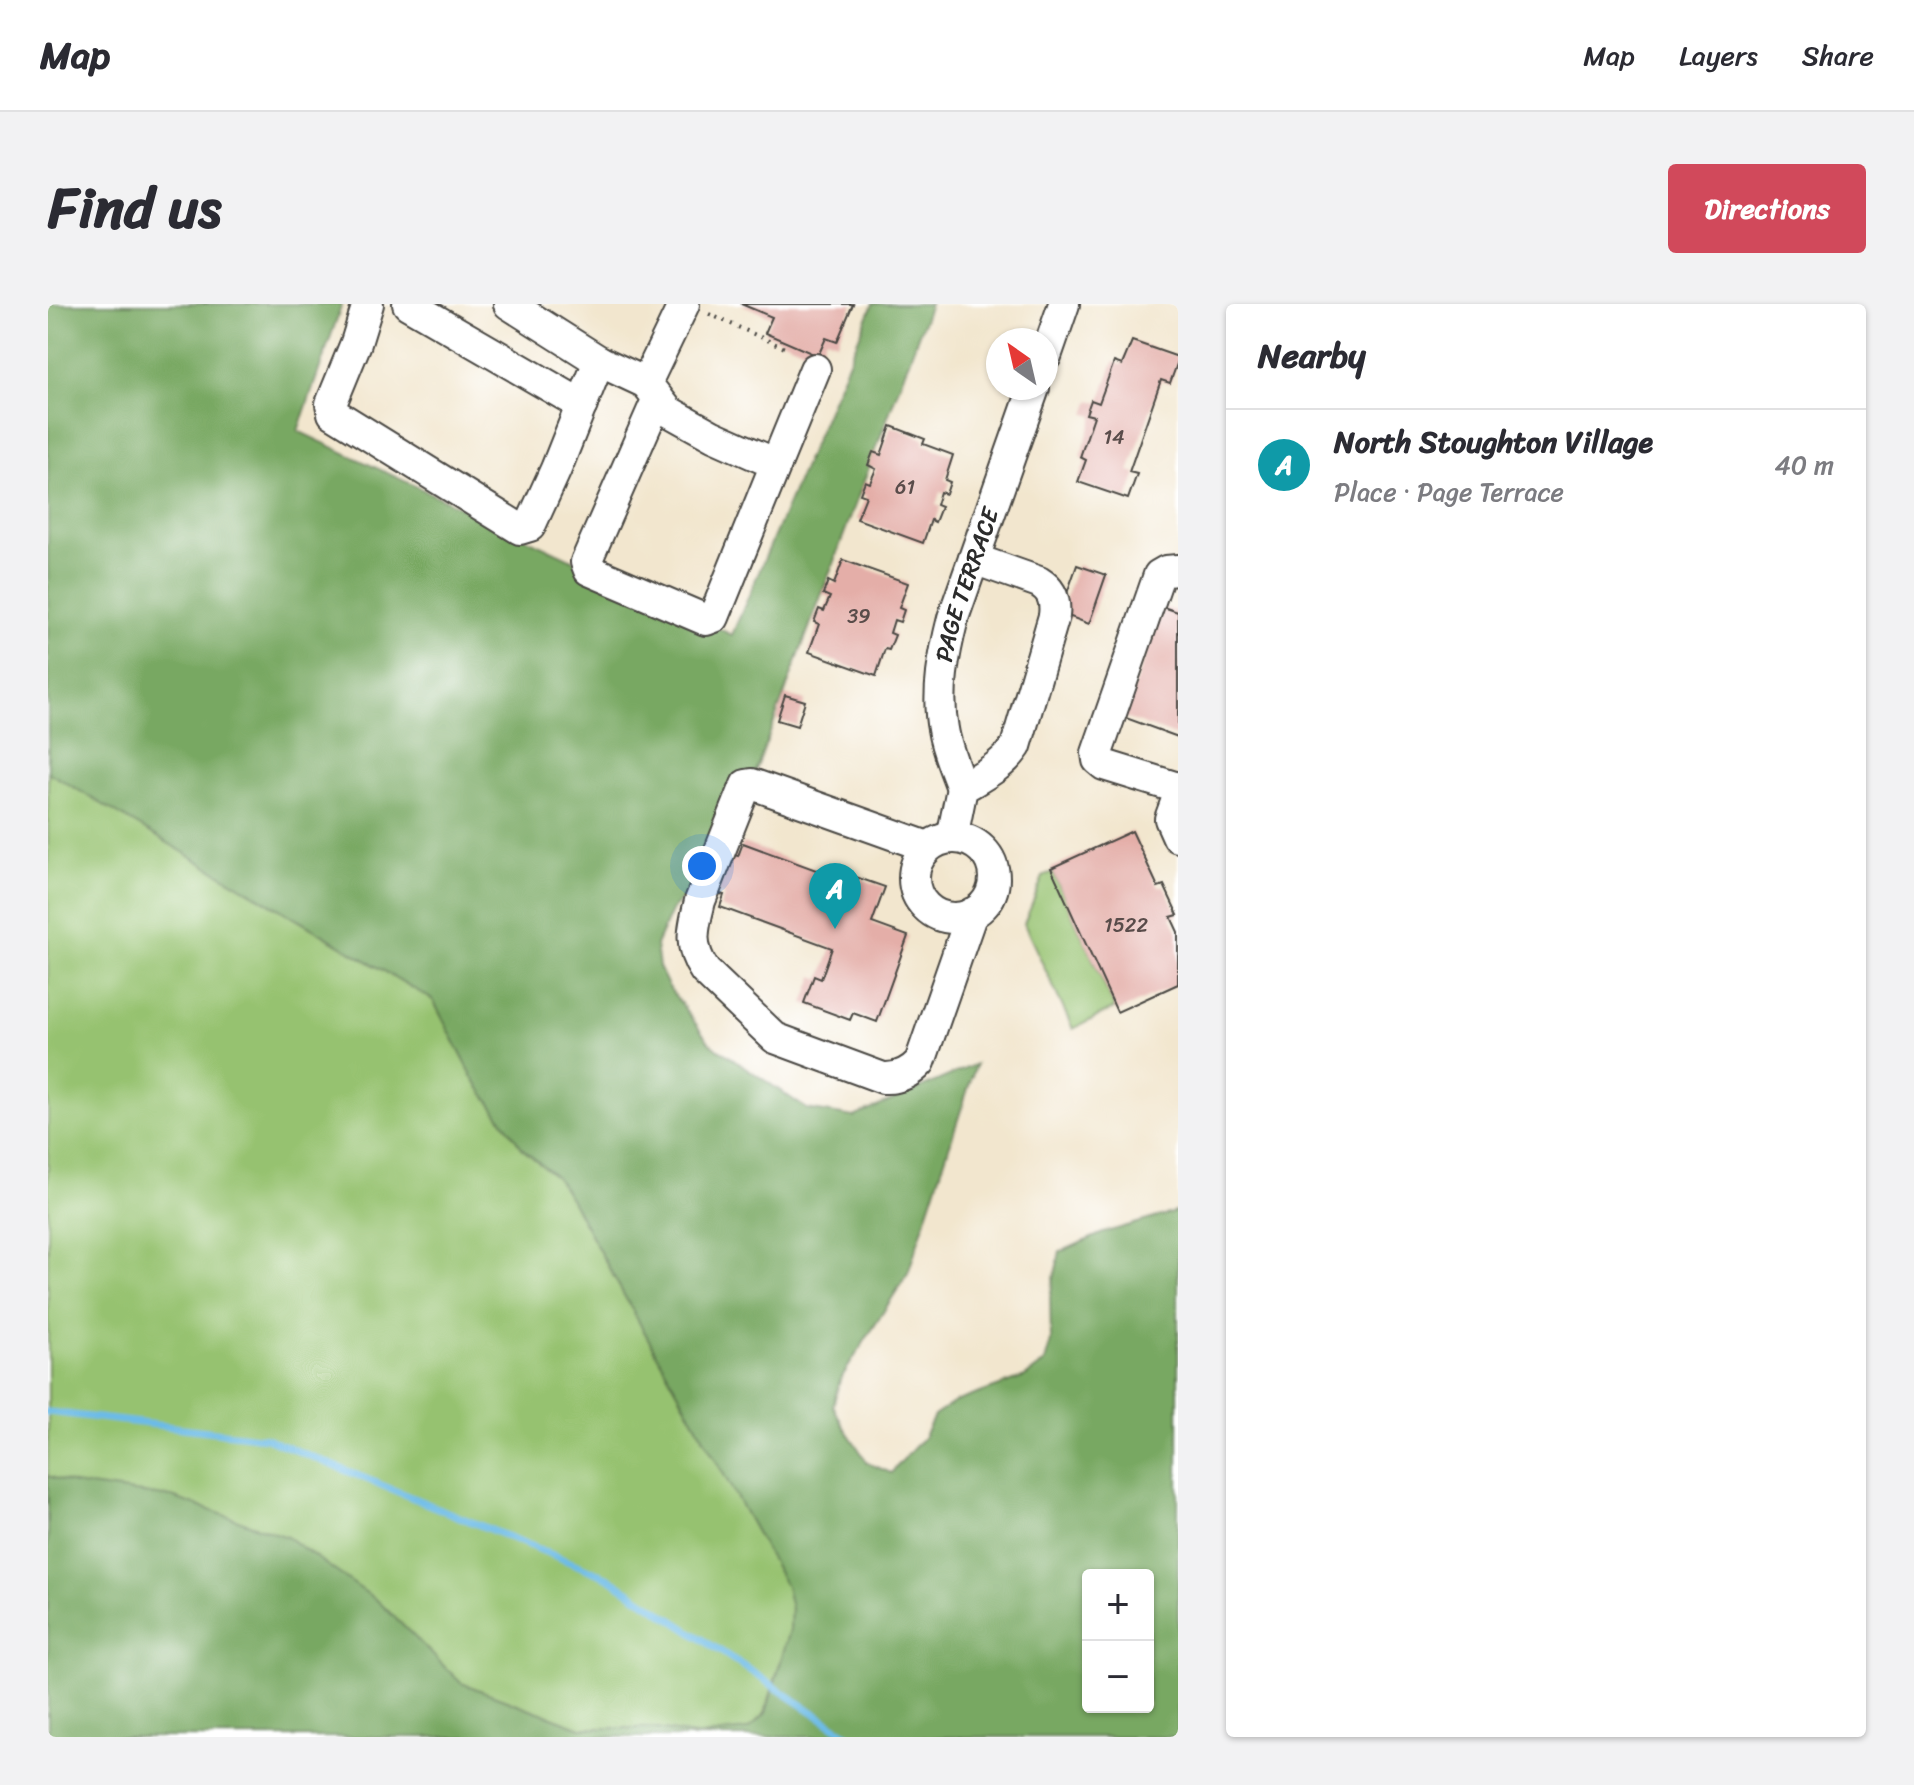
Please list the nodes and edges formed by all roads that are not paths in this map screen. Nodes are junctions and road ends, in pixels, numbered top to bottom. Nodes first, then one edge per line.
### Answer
1 (368, 304) edge
2 (408, 304) edge
3 (509, 304) edge
4 (1064, 304) edge
5 (697, 309) edge
6 (1056, 328) edge
7 (599, 361) junction
8 (815, 369) dead end
9 (652, 390) junction
10 (1030, 400) edge
11 (582, 405) junction
12 (776, 464) junction
13 (974, 559) junction
14 (1178, 570) edge
15 (962, 788) junction
16 (1178, 788) edge
17 (1178, 797) edge
18 (1178, 837) edge
19 (940, 842) junction
20 (972, 913) junction

1 - 11 street
2 - 11 street
3 - 7 street
4 - 6 street
5 - 9 street
7 - 9 street
7 - 11 street
8 - 12 street
9 - 12 street
9 - 12 street
10 - 13 street, PAGE TERRACE
13 - 15 street, PAGE TERRACE
13 - 15 street
14 - 16 street
15 - 19 street
17 - 18 street
19 - 20 street
19 - 20 street
19 - 20 street

